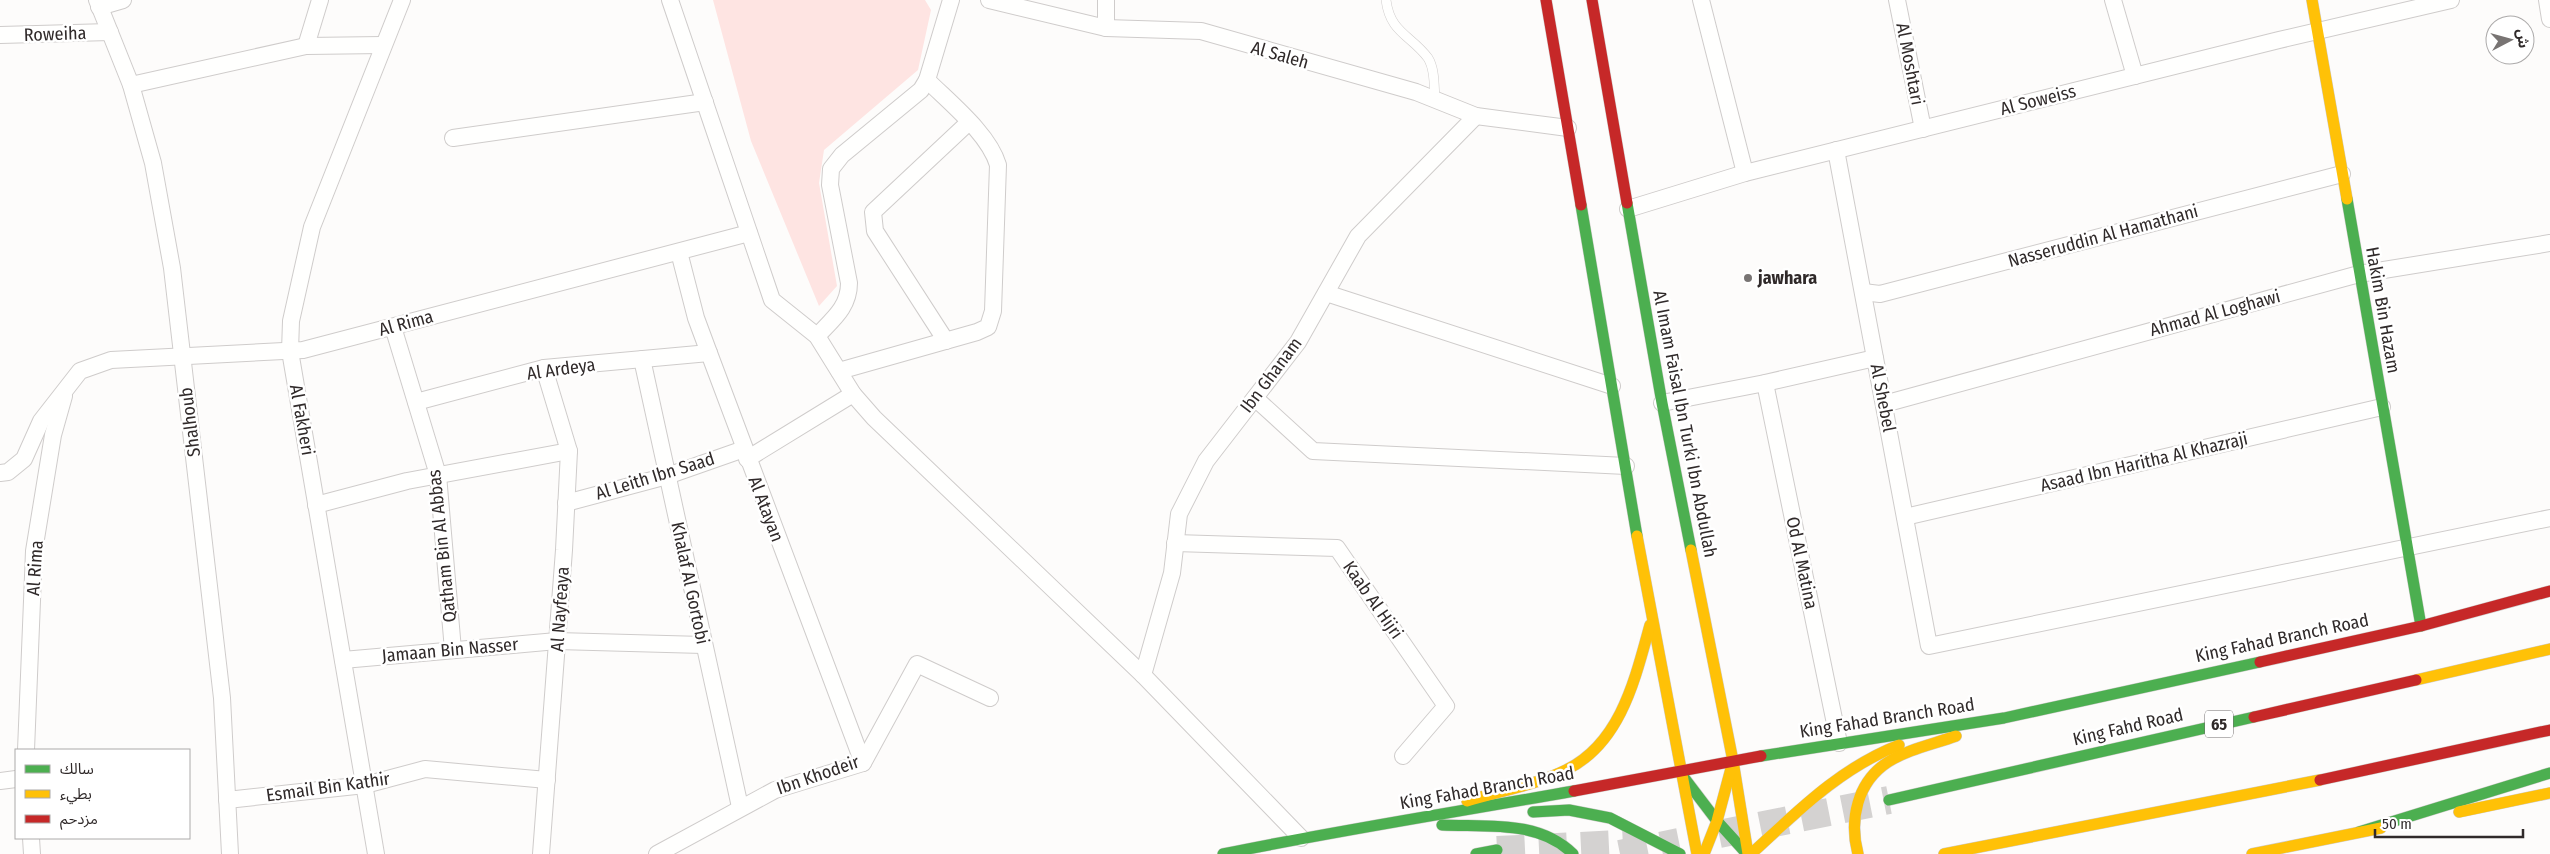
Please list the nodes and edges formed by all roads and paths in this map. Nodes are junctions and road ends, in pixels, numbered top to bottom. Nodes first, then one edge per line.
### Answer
1 (123, 0) edge
2 (320, 0) edge
3 (402, 0) edge
4 (670, 0) edge
5 (951, 0) edge
6 (989, 0) edge
7 (1106, 0) edge
8 (1386, 0) edge
9 (1546, 0) edge
10 (1592, 0) edge
11 (1701, 0) edge
12 (1897, 0) edge
13 (2114, 0) edge
14 (2312, 0) edge
15 (2451, 0) edge
16 (2547, 0) edge
17 (98, 3) edge
18 (2550, 19) edge
19 (1106, 28) junction
20 (110, 32) junction
21 (2318, 32) junction
22 (0, 36) edge
23 (383, 44) junction
24 (306, 46) junction
25 (2135, 76) junction
26 (927, 80) junction
27 (131, 85) junction
28 (1435, 100) junction
29 (705, 102) junction
30 (1476, 116) junction
31 (968, 123) junction
32 (1568, 128) junction
33 (1923, 129) junction
34 (452, 138) dead end
35 (1836, 150) junction
36 (1745, 173) junction
37 (2342, 174) junction
38 (1628, 209) junction
39 (749, 233) junction
40 (2550, 243) edge
41 (678, 252) junction
42 (2359, 274) junction
43 (1863, 292) junction
44 (1326, 293) junction
45 (393, 327) junction
46 (817, 336) junction
47 (946, 341) junction
48 (290, 351) junction
49 (709, 353) junction
50 (182, 355) junction
51 (1875, 358) junction
52 (642, 359) junction
53 (544, 368) junction
54 (839, 371) junction
55 (1765, 383) junction
56 (1612, 386) junction
57 (66, 388) junction
58 (853, 394) junction
59 (1255, 398) junction
60 (416, 402) junction
61 (1662, 403) junction
62 (1884, 404) junction
63 (2382, 407) junction
64 (569, 451) junction
65 (745, 454) junction
66 (1626, 466) junction
67 (0, 473) edge
68 (438, 475) junction
69 (667, 476) junction
70 (566, 503) junction
71 (316, 505) junction
72 (1905, 517) junction
73 (2550, 518) edge
74 (1175, 543) junction
75 (2406, 547) junction
76 (2550, 592) edge
77 (1651, 619) junction
78 (2421, 626) junction
79 (557, 641) junction
80 (703, 645) junction
81 (2550, 649) edge
82 (453, 650) junction
83 (343, 660) junction
84 (1143, 675) junction
85 (990, 698) dead end
86 (2004, 718) junction
87 (2550, 730) edge
88 (1839, 743) junction
89 (26, 749) edge
90 (1403, 756) dead end
91 (1733, 761) junction
92 (863, 763) junction
93 (1679, 771) junction
94 (2550, 773) edge
95 (15, 779) edge
96 (546, 780) junction
97 (0, 781) edge
98 (364, 785) junction
99 (2550, 793) edge
100 (228, 800) junction
101 (1889, 800) tunnel mouth
102 (740, 807) junction
103 (1717, 821) junction
104 (1399, 822) junction
105 (2359, 832) junction
106 (1301, 838) junction
107 (31, 839) edge
108 (1497, 850) dead end
109 (32, 854) edge
110 (230, 854) edge
111 (376, 854) edge
112 (541, 854) edge
113 (657, 854) edge
114 (1223, 854) edge
115 (1476, 854) edge
116 (1573, 854) edge
117 (1680, 854) edge
118 (1697, 854) edge
119 (1704, 854) edge
120 (1749, 854) edge
121 (1858, 854) edge
122 (1944, 854) edge
123 (2252, 854) edge

1 - 17 street
2 - 24 street
3 - 23 street, Al Fakheri
4 - 29 street
5 - 26 street
6 - 19 street, Al Saleh
7 - 19 street
8 - 28 lane
9 - 32 main road
10 - 38 main road, Al Imam Faisal Ibn Turki Ibn Abdullah
11 - 36 street
12 - 33 street, Al Moshtari
13 - 25 street
14 - 21 main road, Hakim Bin Hazam
15 - 21 street, Al Soweiss
16 - 18 street
17 - 20 street, Shalhoub
19 - 28 street, Al Saleh
20 - 22 street, Roweiha
20 - 27 street, Shalhoub
21 - 25 street, Al Soweiss
21 - 37 main road, Hakim Bin Hazam
23 - 24 street
23 - 48 street, Al Fakheri
24 - 27 street
25 - 33 street, Al Soweiss
26 - 31 street
26 - 46 street
27 - 50 street, Shalhoub
28 - 30 street, Al Saleh
29 - 34 street
29 - 39 street
30 - 32 street, Al Saleh
30 - 44 street, Ibn Ghanam
31 - 47 street
31 - 47 street
32 - 56 main road
33 - 35 street, Al Soweiss
35 - 36 street, Al Soweiss
35 - 43 street, Al Shebel
36 - 38 street, Al Soweiss
37 - 42 main road, Hakim Bin Hazam
37 - 43 street, Nasseruddin Al Hamathani
38 - 61 main road, Al Imam Faisal Ibn Turki Ibn Abdullah
39 - 41 street, Al Rima
39 - 46 street
40 - 42 street, Ahmad Al Loghawi
41 - 45 street, Al Rima
41 - 49 street, Al Atayan
42 - 62 street, Ahmad Al Loghawi
42 - 63 main road, Hakim Bin Hazam
43 - 51 street, Al Shebel
44 - 56 street
44 - 59 street, Ibn Ghanam
45 - 48 street, Al Rima
45 - 60 street, Qatham Bin Al Abbas
46 - 54 street
47 - 54 street
48 - 50 street, Al Rima
48 - 71 street, Al Fakheri
49 - 52 street, Al Ardeya
49 - 65 street, Al Atayan
50 - 57 street, Al Rima
50 - 100 street, Shalhoub
51 - 55 street
51 - 62 street, Al Shebel
52 - 53 street, Al Ardeya
52 - 69 street, Khalaf Al Gortobi
53 - 60 street, Al Ardeya
53 - 64 street, Al Nayfeaya
54 - 58 street
55 - 61 street
55 - 88 street, Od Al Matina
56 - 66 main road
57 - 67 street, Al Rima
57 - 89 street, Al Rima
58 - 65 street, Al Leith Ibn Saad
58 - 84 street
59 - 66 street
59 - 74 street, Ibn Ghanam
60 - 68 street, Qatham Bin Al Abbas
61 - 91 main road, Al Imam Faisal Ibn Turki Ibn Abdullah
62 - 72 street, Al Shebel
63 - 72 street, Asaad Ibn Haritha Al Khazraji
63 - 75 main road, Hakim Bin Hazam
64 - 68 street
64 - 70 street, Al Nayfeaya
65 - 69 street, Al Leith Ibn Saad
65 - 92 street, Al Atayan
66 - 77 main road
68 - 71 street
68 - 82 street, Qatham Bin Al Abbas
69 - 70 street, Al Leith Ibn Saad
69 - 80 street, Khalaf Al Gortobi
70 - 79 street, Al Nayfeaya
71 - 83 street, Al Fakheri
72 - 75 street, Al Shebel
73 - 75 street
74 - 84 street, Ibn Ghanam
74 - 90 street, Kaab Al Hijri
75 - 78 main road, Hakim Bin Hazam
76 - 78 main road, King Fahad Branch Road
77 - 93 main road
77 - 104 main road
78 - 86 main road, King Fahad Branch Road
79 - 80 street, Jamaan Bin Nasser
79 - 82 street, Jamaan Bin Nasser
79 - 96 street, Al Nayfeaya
80 - 102 street, Khalaf Al Gortobi
81 - 101 main road, King Fahd Road / 65
82 - 83 street, Jamaan Bin Nasser
83 - 98 street, Al Fakheri
84 - 106 street
85 - 92 street, Ibn Khodeir
86 - 88 main road, King Fahad Branch Road
86 - 120 main road
86 - 121 main road
87 - 122 main road
88 - 91 main road, King Fahad Branch Road
91 - 93 main road, King Fahad Branch Road
91 - 103 main road
91 - 120 main road, Al Imam Faisal Ibn Turki Ibn Abdullah
92 - 102 street, Ibn Khodeir
93 - 103 main road
93 - 104 main road, King Fahad Branch Road
93 - 118 main road
94 - 105 main road
95 - 97 street
96 - 98 street, Esmail Bin Kathir
96 - 112 street, Al Nayfeaya
98 - 100 street, Esmail Bin Kathir
98 - 111 street, Al Fakheri
99 - 105 main road
100 - 110 street, Shalhoub
102 - 113 street, Ibn Khodeir
103 - 119 main road
103 - 120 main road
104 - 106 main road, King Fahad Branch Road
104 - 116 main road
104 - 117 main road
105 - 123 main road
106 - 114 main road, King Fahad Branch Road
107 - 109 street
108 - 115 main road

